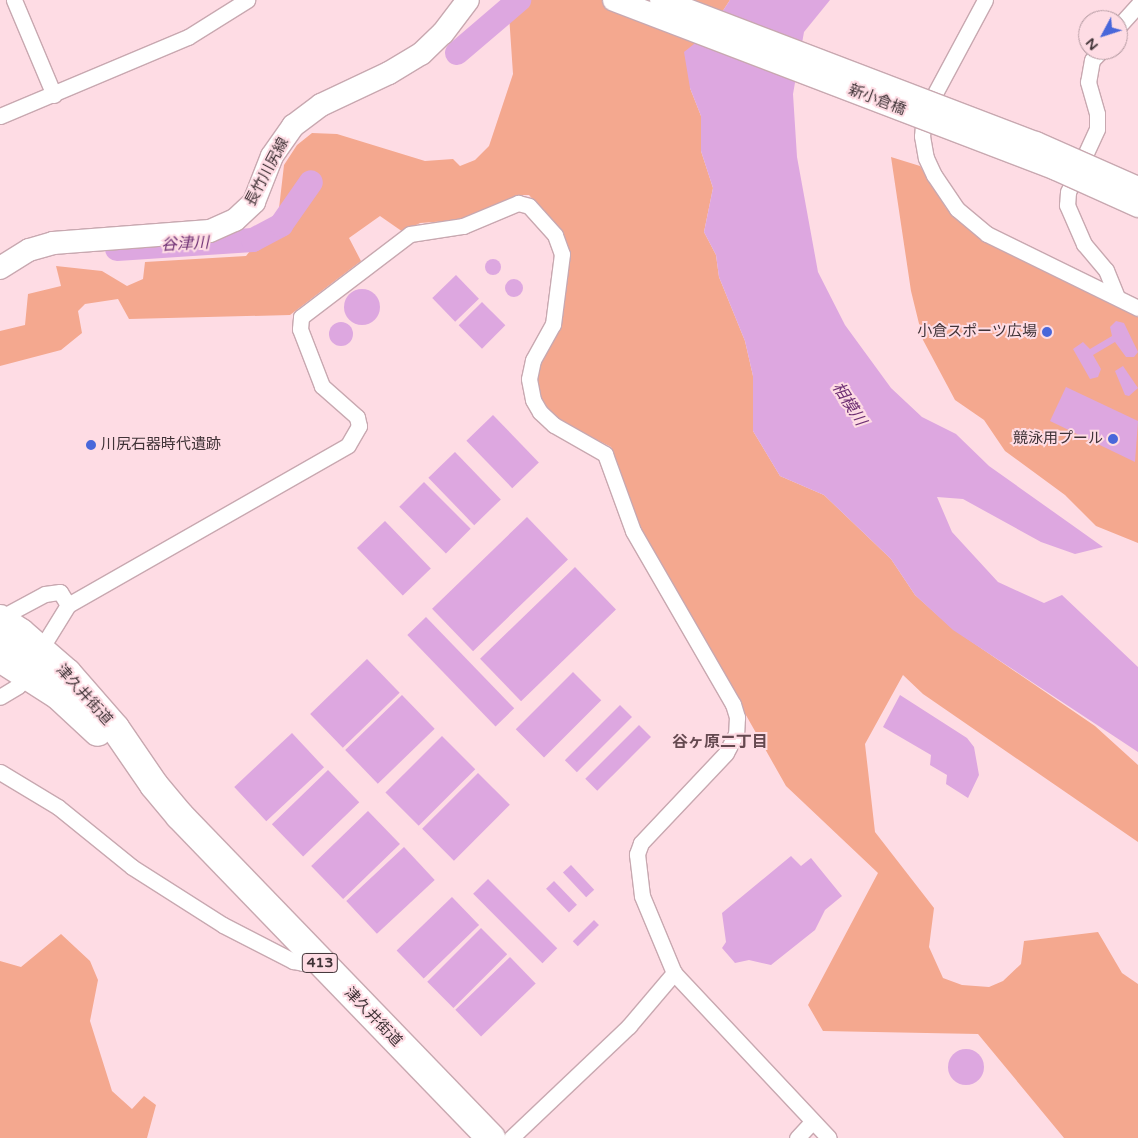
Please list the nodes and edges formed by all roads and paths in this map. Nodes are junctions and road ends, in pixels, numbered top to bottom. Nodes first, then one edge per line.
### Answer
1 (14, 0) edge
2 (247, 0) edge
3 (468, 0) edge
4 (614, 0) edge
5 (660, 0) edge
6 (985, 0) edge
7 (1138, 5) edge
8 (1128, 16) edge
9 (1092, 60) edge
10 (54, 95) junction
11 (914, 102) dead end
12 (924, 114) junction
13 (0, 116) edge
14 (1138, 188) edge
15 (1138, 206) edge
16 (0, 268) edge
17 (1117, 297) junction
18 (1138, 308) edge
19 (68, 606) junction
20 (0, 619) edge
21 (0, 640) edge
22 (0, 658) edge
23 (33, 659) junction
24 (0, 697) edge
25 (0, 772) edge
26 (312, 954) junction
27 (674, 973) junction
28 (812, 1122) junction
29 (491, 1138) edge
30 (511, 1138) edge
31 (797, 1138) edge
32 (829, 1138) edge

1 - 10 street
2 - 10 street
3 - 16 main road, 長竹川尻線
4 - 15 main road, 新小倉橋, bridge
5 - 14 main road, 新小倉橋, bridge
6 - 12 street
7 - 8 street
9 - 17 street
10 - 13 street
11 - 12 street
12 - 17 street
17 - 18 street
19 - 20 street
19 - 23 street
19 - 27 street
20 - 23 highway, 津久井街道 / 413
21 - 23 main road
22 - 23 highway, 津久井街道 / 413
23 - 24 street
23 - 26 highway, 津久井街道 / 413
25 - 26 street
26 - 29 highway, 津久井街道 / 413
27 - 28 street
27 - 30 street
28 - 31 street
28 - 32 street

